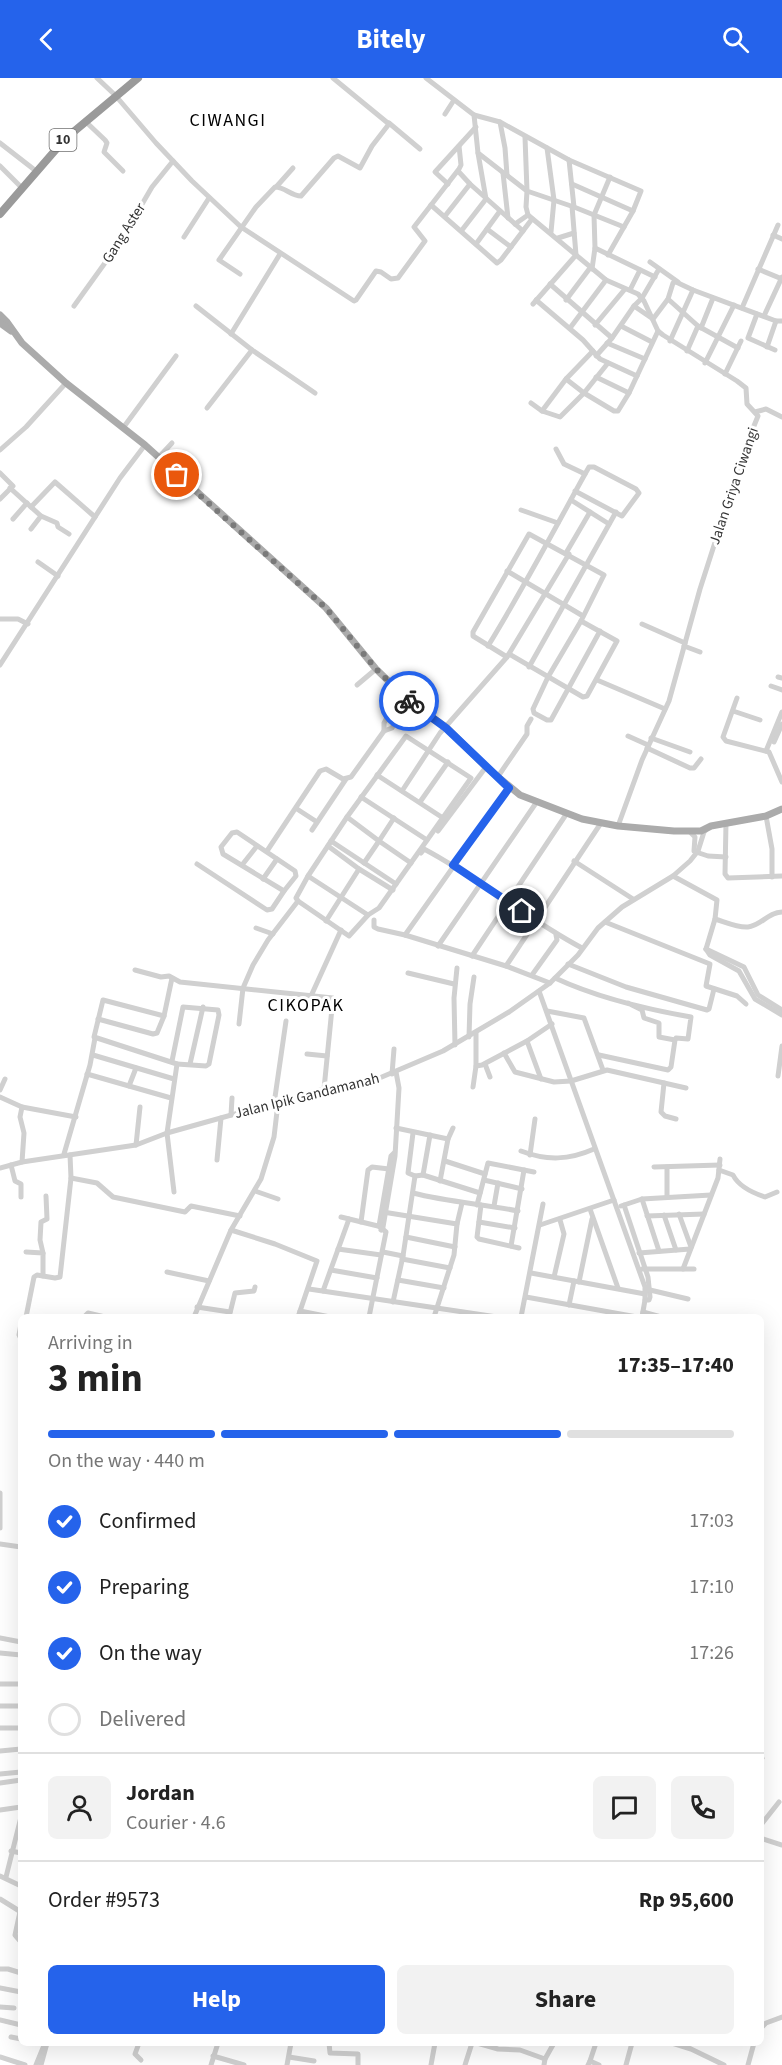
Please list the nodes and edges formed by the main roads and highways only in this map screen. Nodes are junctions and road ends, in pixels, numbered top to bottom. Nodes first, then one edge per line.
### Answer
1 (138, 78) edge
2 (0, 214) edge
3 (0, 315) edge
4 (0, 323) edge
5 (13, 332) junction
6 (782, 810) edge

1 - 2 highway, 10
3 - 5 main road
4 - 5 main road
5 - 6 main road

